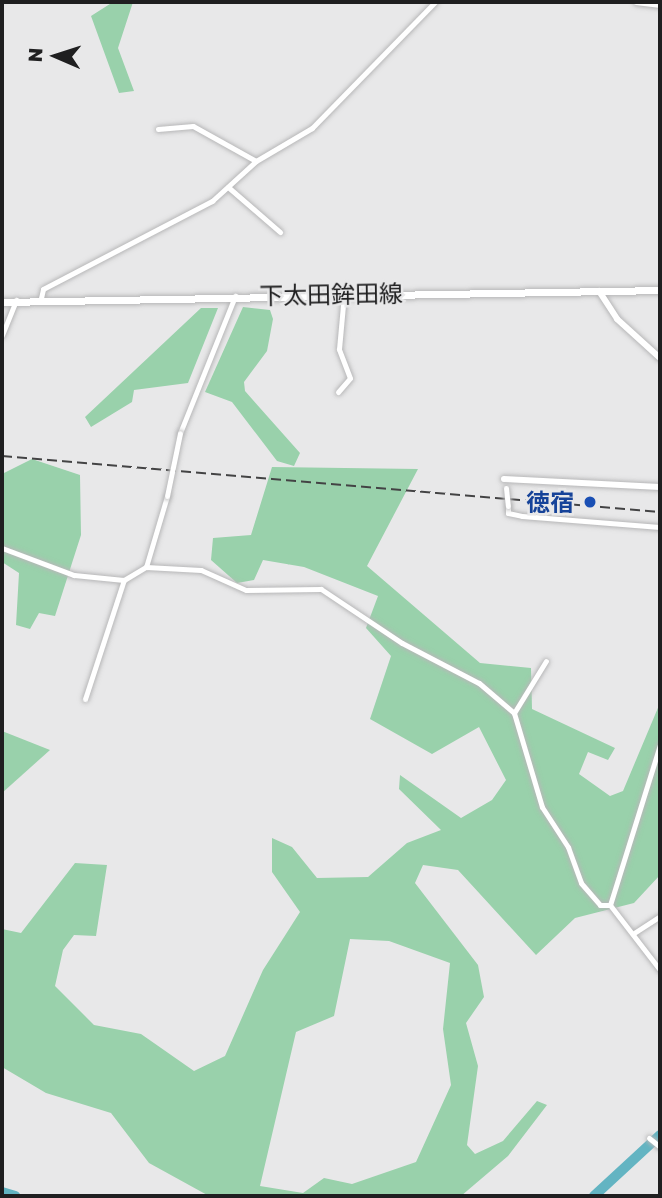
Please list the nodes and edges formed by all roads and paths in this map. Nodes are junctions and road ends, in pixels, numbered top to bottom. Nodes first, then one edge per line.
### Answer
1 (435, 2) edge
2 (636, 2) edge
3 (660, 5) edge
4 (158, 128) dead end
5 (256, 161) junction
6 (228, 187) junction
7 (280, 232) dead end
8 (660, 290) edge
9 (599, 291) junction
10 (344, 294) junction
11 (235, 296) junction
12 (41, 298) junction
13 (16, 300) junction
14 (2, 302) edge
15 (2, 335) edge
16 (660, 358) edge
17 (338, 392) dead end
18 (504, 479) joint
19 (660, 487) edge
20 (660, 527) edge
21 (2, 548) edge
22 (146, 567) junction
23 (124, 580) junction
24 (546, 661) dead end
25 (85, 699) dead end
26 (514, 713) junction
27 (660, 744) edge
28 (610, 905) junction
29 (660, 916) edge
30 (634, 933) junction
31 (660, 970) edge
32 (649, 1138) dead end
33 (659, 1146) edge

1 - 5 street
2 - 3 street
4 - 5 street
5 - 6 street
6 - 7 street
6 - 12 street
8 - 9 main road, 下太田鉾田線
9 - 10 main road, 下太田鉾田線
9 - 16 street
10 - 11 main road, 下太田鉾田線
10 - 17 street
11 - 12 main road, 下太田鉾田線
11 - 22 street, bridge
12 - 13 main road, 下太田鉾田線
13 - 14 main road, 下太田鉾田線
13 - 15 street
18 - 19 street
18 - 20 street, bridge
21 - 23 street
22 - 23 street
22 - 26 street
23 - 25 street
24 - 26 street
26 - 28 street
27 - 28 street
28 - 30 street
29 - 30 street
30 - 31 street
32 - 33 street

